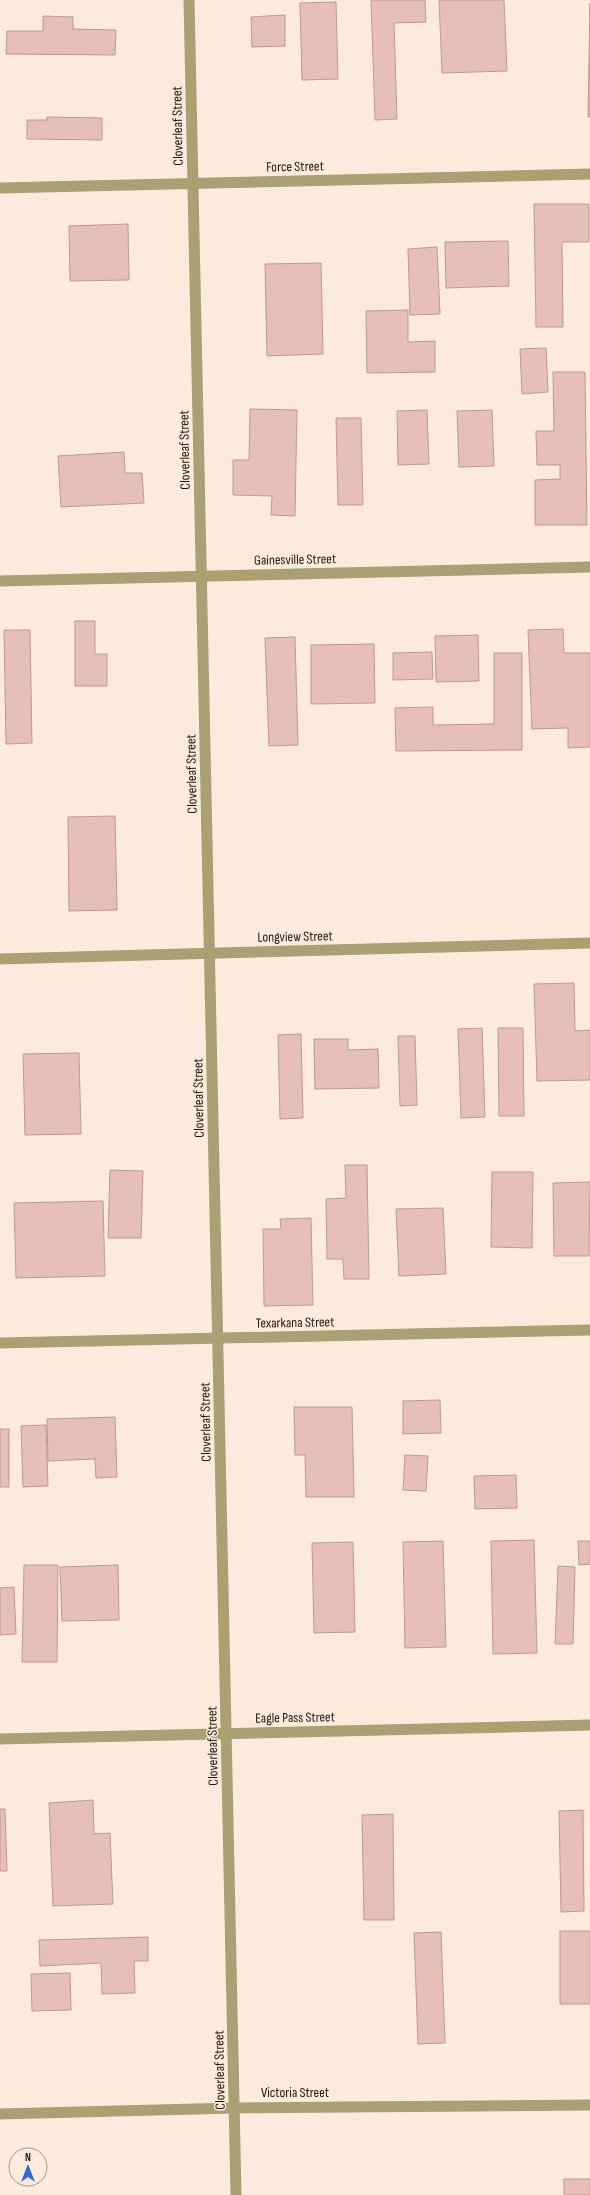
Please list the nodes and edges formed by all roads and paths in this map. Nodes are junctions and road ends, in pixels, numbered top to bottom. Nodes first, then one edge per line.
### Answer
1 (189, 0) edge
2 (590, 174) edge
3 (193, 183) junction
4 (0, 188) edge
5 (590, 567) edge
6 (202, 576) junction
7 (0, 581) edge
8 (590, 944) edge
9 (210, 953) junction
10 (0, 959) edge
11 (590, 1330) edge
12 (218, 1338) junction
13 (0, 1343) edge
14 (590, 1725) edge
15 (227, 1734) junction
16 (0, 1739) edge
17 (590, 2105) edge
18 (235, 2108) junction
19 (0, 2114) edge
20 (236, 2195) edge

1 - 3 street, Cloverleaf Street
2 - 3 street, Force Street
3 - 4 street, Force Street
3 - 6 street, Cloverleaf Street
5 - 6 street, Gainesville Street
6 - 7 street, Gainesville Street
6 - 9 street, Cloverleaf Street
8 - 9 street, Longview Street
9 - 10 street, Longview Street
9 - 12 street, Cloverleaf Street
11 - 12 street, Texarkana Street
12 - 13 street, Texarkana Street
12 - 15 street, Cloverleaf Street
14 - 15 street, Eagle Pass Street
15 - 16 street, Eagle Pass Street
15 - 18 street, Cloverleaf Street
17 - 18 street, Victoria Street
18 - 19 street, Victoria Street
18 - 20 street, Cloverleaf Street

